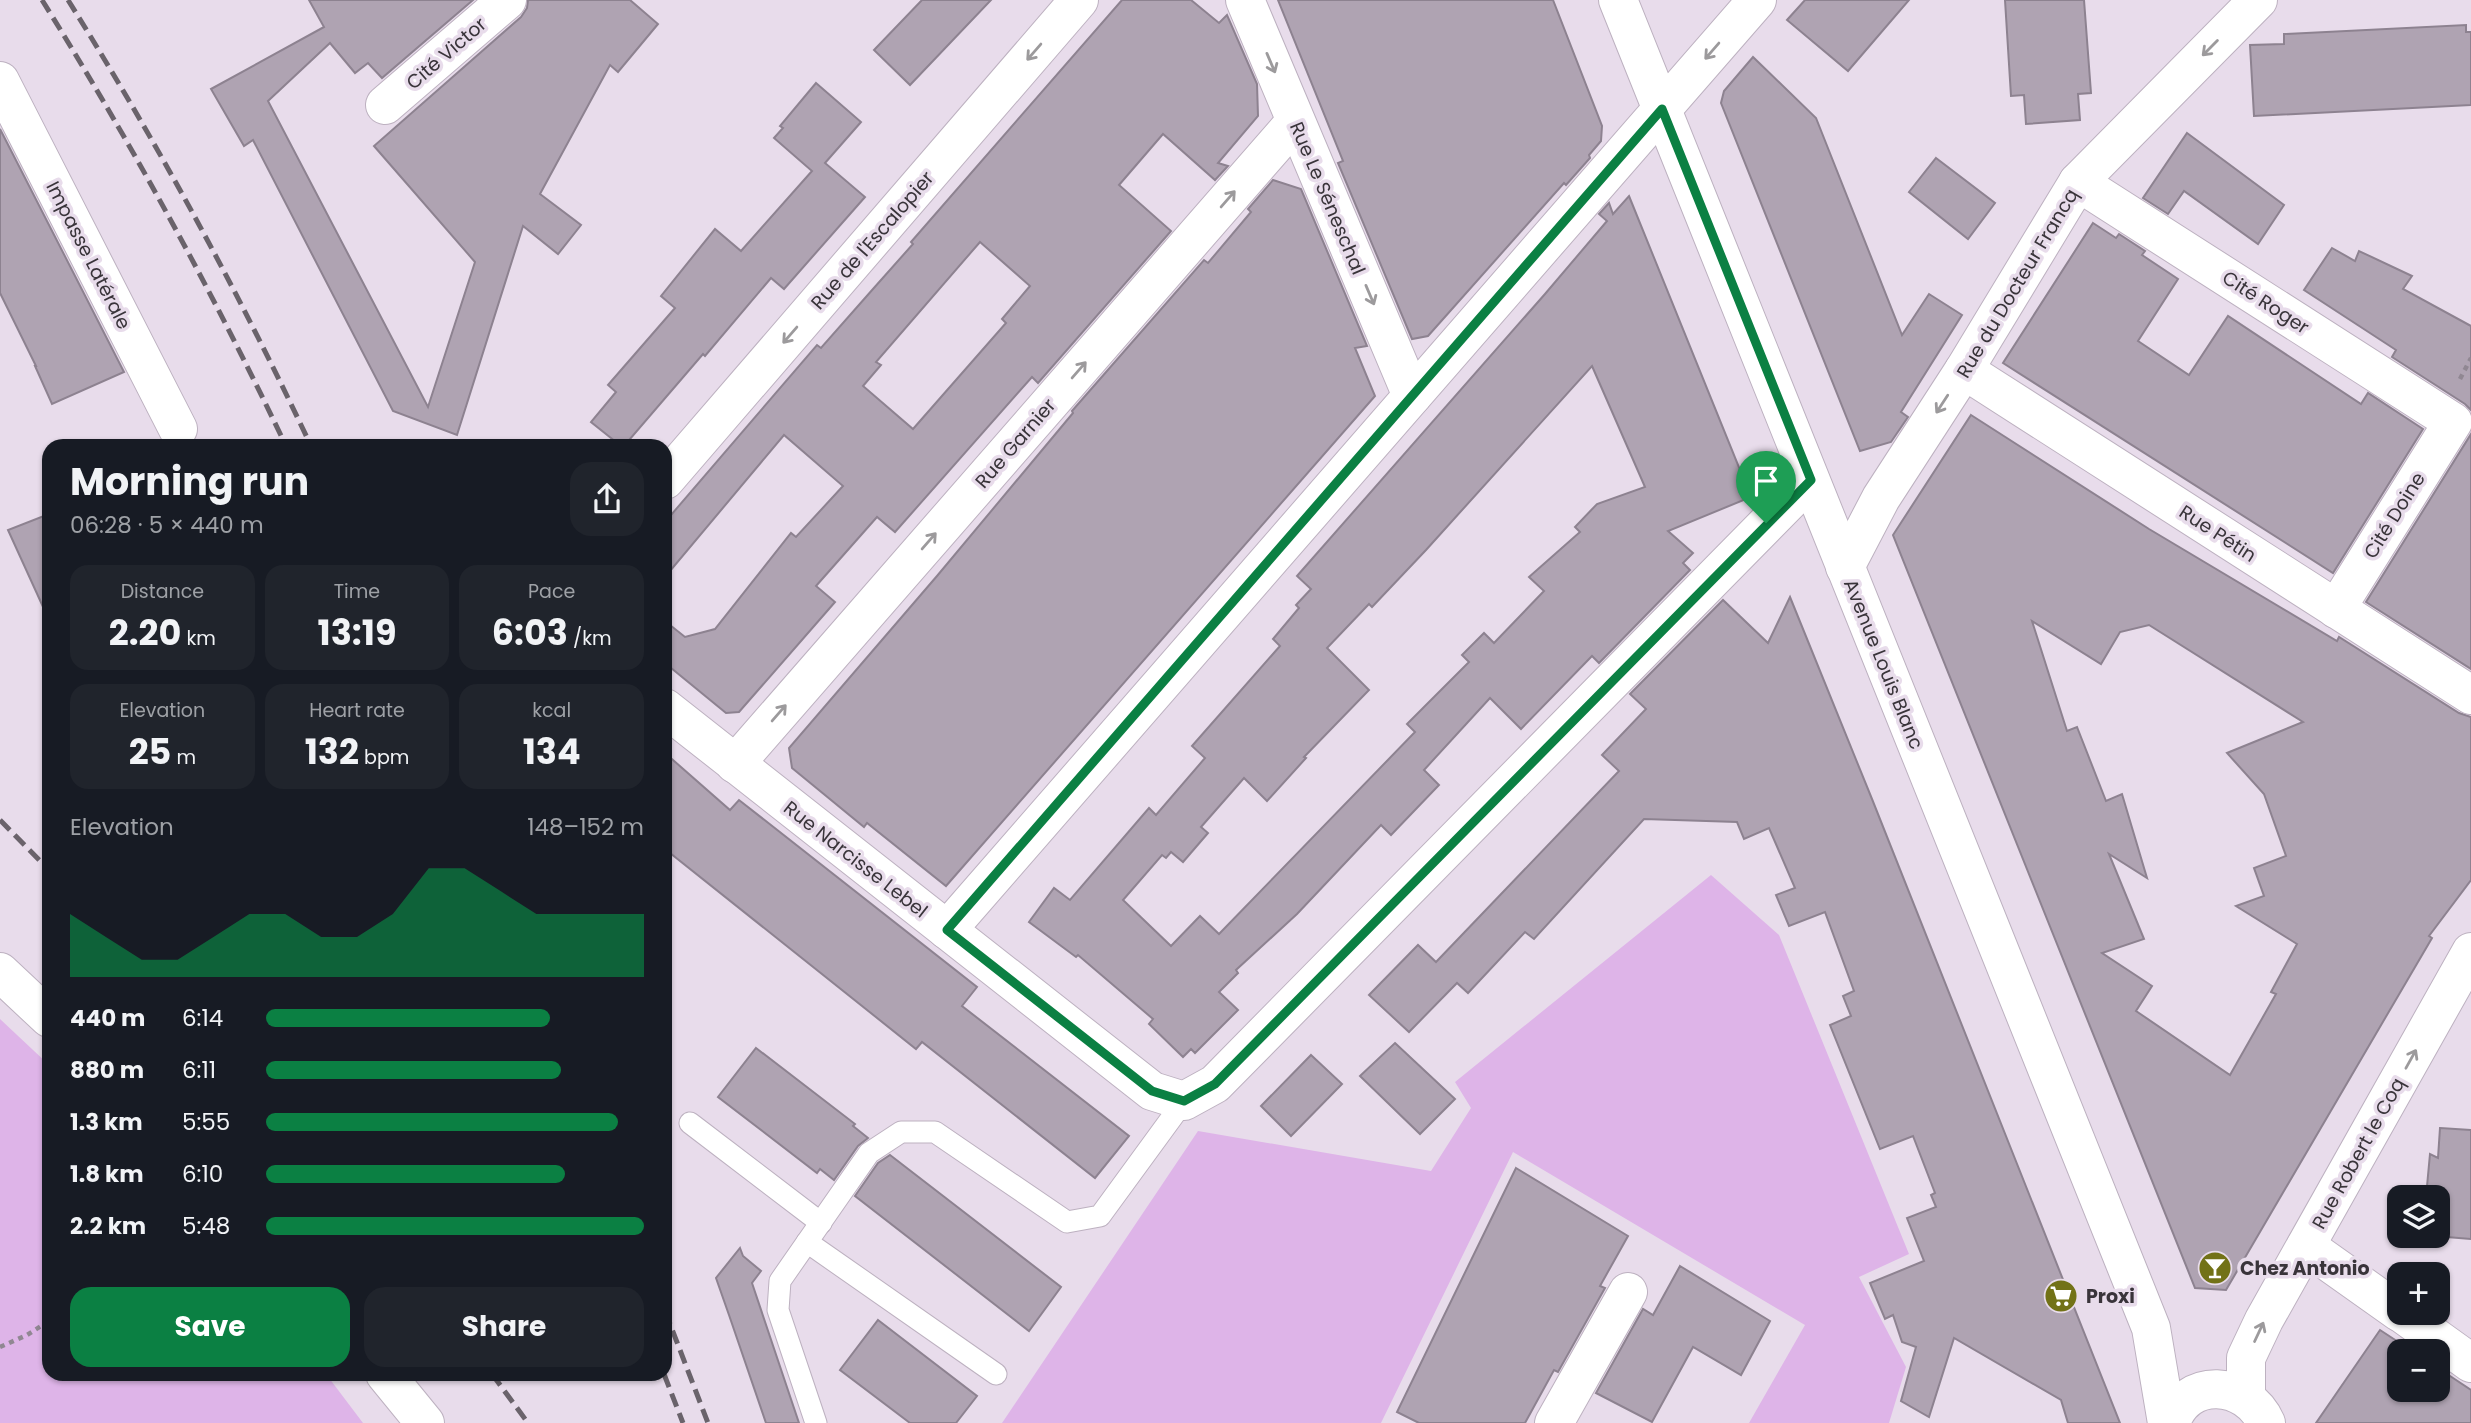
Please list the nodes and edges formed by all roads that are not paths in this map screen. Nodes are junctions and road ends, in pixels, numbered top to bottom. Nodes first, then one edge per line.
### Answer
1 (507, 0) edge
2 (1079, 0) edge
3 (1245, 0) edge
4 (1618, 0) edge
5 (1757, 0) edge
6 (2258, 0) edge
7 (0, 81) edge
8 (385, 106) dead end
9 (1662, 109) junction
10 (1295, 122) junction
11 (2078, 182) junction
12 (1964, 370) junction
13 (1412, 396) junction
14 (2453, 422) joint
15 (178, 429) dead end
16 (672, 472) edge
17 (1811, 480) junction
18 (1845, 567) junction
19 (2336, 609) junction
20 (2471, 695) edge
21 (672, 714) edge
22 (735, 764) junction
23 (947, 930) junction
24 (2471, 952) edge
25 (0, 972) edge
26 (42, 1011) edge
27 (1184, 1101) junction
28 (690, 1123) dead end
29 (821, 1223) junction
30 (807, 1242) junction
31 (2306, 1246) junction
32 (1628, 1292) dead end
33 (2387, 1303) edge
34 (2418, 1325) edge
35 (2151, 1328) junction
36 (2471, 1363) edge
37 (996, 1374) dead end
38 (391, 1381) edge
39 (2242, 1403) edge
40 (425, 1423) edge
41 (816, 1423) edge
42 (1554, 1423) edge
43 (2169, 1423) edge

1 - 8 street, Cité Victor
2 -> 16 street, Rue de l'Escalopier
3 -> 10 street, Rue Le Séneschal
4 - 9 street, Avenue Louis Blanc
5 -> 9 street
6 -> 11 street, Rue du Docteur Francq
7 - 15 street, Impasse Latérale
9 - 13 street
9 - 17 street, Avenue Louis Blanc
10 -> 13 street, Rue Le Séneschal
22 -> 10 street, Rue Garnier
11 - 12 street, Rue du Docteur Francq
11 - 14 street, Cité Roger
12 -> 18 street, Rue du Docteur Francq
12 - 19 street, Rue Pétin
13 - 23 street
14 - 19 street, Cité Doine
17 - 18 street, Avenue Louis Blanc
17 - 27 street
18 - 35 street, Avenue Louis Blanc
19 - 20 street, Rue Pétin
21 - 22 street, Rue Narcisse Lebel
22 - 23 street, Rue Narcisse Lebel
23 - 27 street, Rue Narcisse Lebel
31 -> 24 street, Rue Robert le Coq
25 - 26 street
27 - 29 lane
28 - 29 lane
29 - 30 lane
30 - 37 lane
30 - 41 lane
31 - 33 street
39 -> 31 street, Rue Robert le Coq
32 - 42 street
34 - 36 street
35 - 39 street, Avenue Louis Blanc
35 - 43 street, Avenue Louis Blanc
38 - 40 street
39 - 43 street

